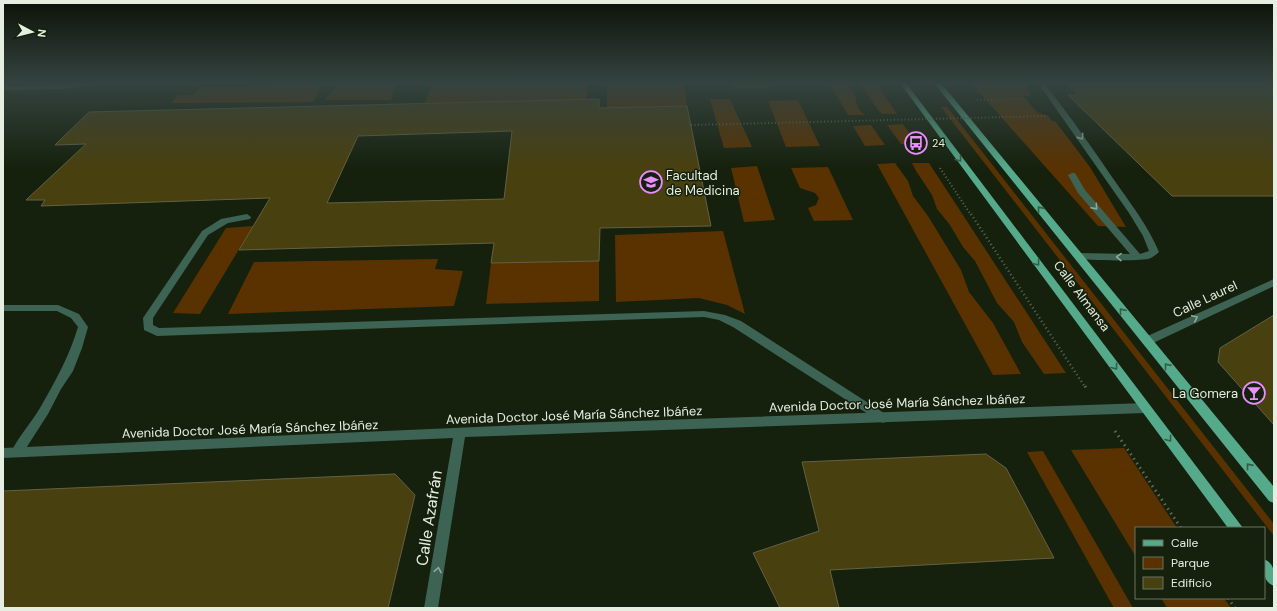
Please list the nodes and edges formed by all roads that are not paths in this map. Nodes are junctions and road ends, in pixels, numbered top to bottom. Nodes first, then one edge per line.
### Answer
1 (923, 112) edge
2 (960, 112) edge
3 (1061, 112) edge
4 (1072, 175) dead end
5 (247, 217) dead end
6 (1079, 256) junction
7 (1138, 257) junction
8 (1274, 282) edge
9 (3, 308) edge
10 (1147, 341) junction
11 (1145, 408) junction
12 (883, 418) junction
13 (460, 434) junction
14 (17, 452) junction
15 (3, 453) edge
16 (1274, 497) edge
17 (1235, 527) edge
18 (1265, 567) edge
19 (1274, 579) edge
20 (431, 608) edge

1 -> 11 main road, Calle Almansa
6 -> 2 main road, Calle Almansa
3 -> 7 street
4 -> 7 street
5 - 12 street
7 -> 6 street
10 -> 6 main road, Calle Almansa
10 -> 8 street, Calle Laurel
9 - 14 street
16 -> 10 main road, Calle Almansa
11 - 12 street, Avenida Doctor José María Sánchez Ibáñez
11 -> 17 main road, Calle Almansa
12 - 13 street, Avenida Doctor José María Sánchez Ibáñez
13 - 14 street, Avenida Doctor José María Sánchez Ibáñez
20 -> 13 street, Calle Azafrán
14 - 15 street, Avenida Doctor José María Sánchez Ibáñez
18 - 19 main road

